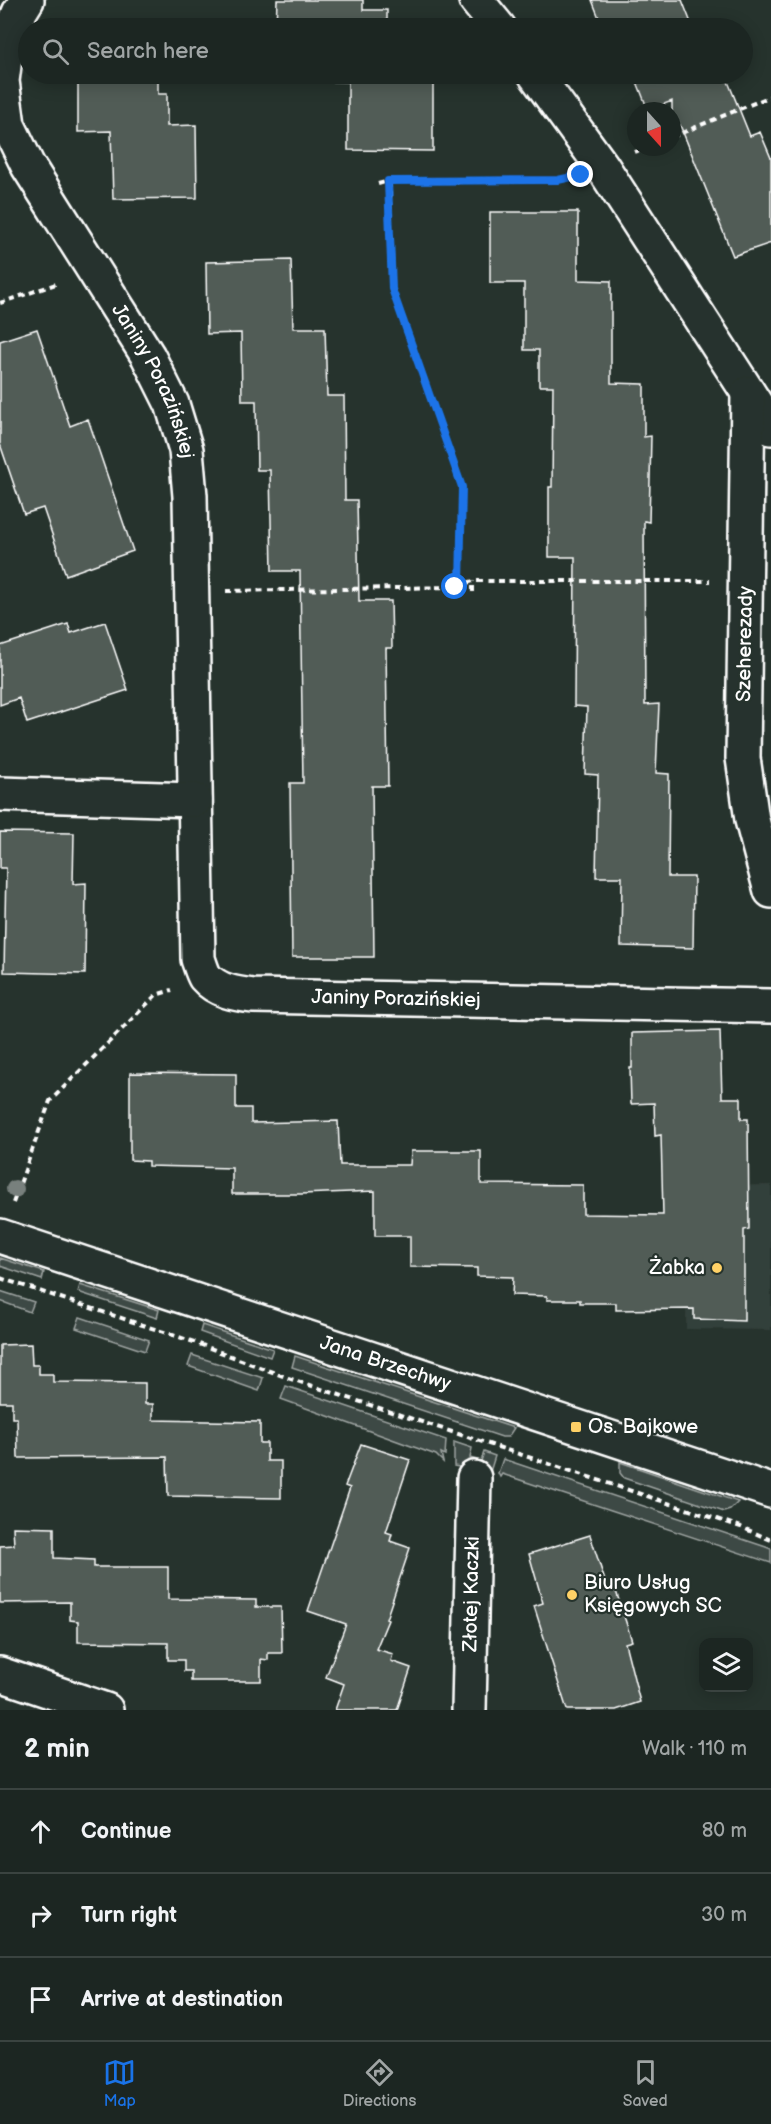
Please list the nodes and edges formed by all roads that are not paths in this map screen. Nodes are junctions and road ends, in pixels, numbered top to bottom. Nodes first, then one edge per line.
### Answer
1 (27, 0) edge
2 (476, 0) edge
3 (491, 18) edge
4 (3, 43) edge
5 (542, 84) edge
6 (748, 393) junction
7 (771, 428) edge
8 (0, 794) edge
9 (195, 800) junction
10 (771, 891) edge
11 (771, 1006) edge
12 (6, 1222) edge
13 (474, 1478) dead end
14 (771, 1491) edge
15 (0, 1674) edge
16 (106, 1710) edge
17 (469, 1710) edge

1 - 4 street, Janiny Porazińskiej
2 - 3 street
4 - 9 street, Janiny Porazińskiej
5 - 6 street
6 - 7 street
6 - 10 street, Szeherezady
8 - 9 street
9 - 11 street, Janiny Porazińskiej
12 - 14 street, Jana Brzechwy
13 - 17 street, Złotej Kaczki
15 - 16 street

